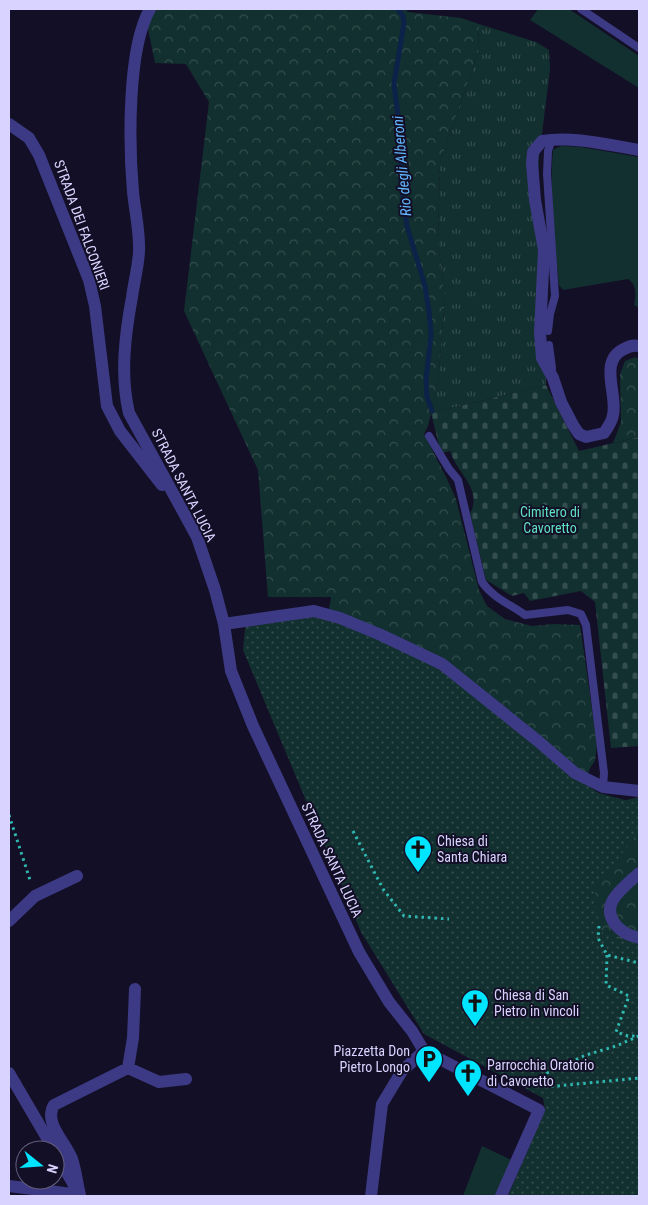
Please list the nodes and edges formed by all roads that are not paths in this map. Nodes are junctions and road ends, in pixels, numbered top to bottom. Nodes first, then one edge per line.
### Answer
1 (150, 9) edge
2 (581, 9) edge
3 (639, 48) edge
4 (9, 124) edge
5 (552, 139) junction
6 (639, 150) edge
7 (548, 331) dead end
8 (549, 345) dead end
9 (639, 346) edge
10 (553, 378) junction
11 (429, 436) dead end
12 (180, 506) junction
13 (224, 624) junction
14 (603, 787) junction
15 (639, 791) edge
16 (639, 873) edge
17 (77, 876) dead end
18 (9, 922) edge
19 (639, 938) edge
20 (135, 989) dead end
21 (424, 1052) junction
22 (128, 1068) junction
23 (9, 1073) edge
24 (186, 1079) dead end
25 (48, 1140) edge
26 (65, 1170) edge
27 (9, 1186) edge
28 (80, 1196) edge
29 (371, 1196) edge
30 (501, 1196) edge

1 - 12 street, STRADA SANTA LUCIA
2 - 3 lane
4 - 12 street, STRADA DEI FALCONIERI
5 - 6 street
5 - 7 lane
5 - 10 street
8 - 10 lane
9 - 10 street
11 - 14 lane
12 - 13 street, STRADA SANTA LUCIA
13 - 14 street
13 - 21 street, STRADA SANTA LUCIA
14 - 15 street
16 - 19 street
17 - 18 street
20 - 22 street
21 - 29 street
21 - 30 street
22 - 24 street
22 - 28 street
23 - 25 street
26 - 28 street
27 - 28 street

